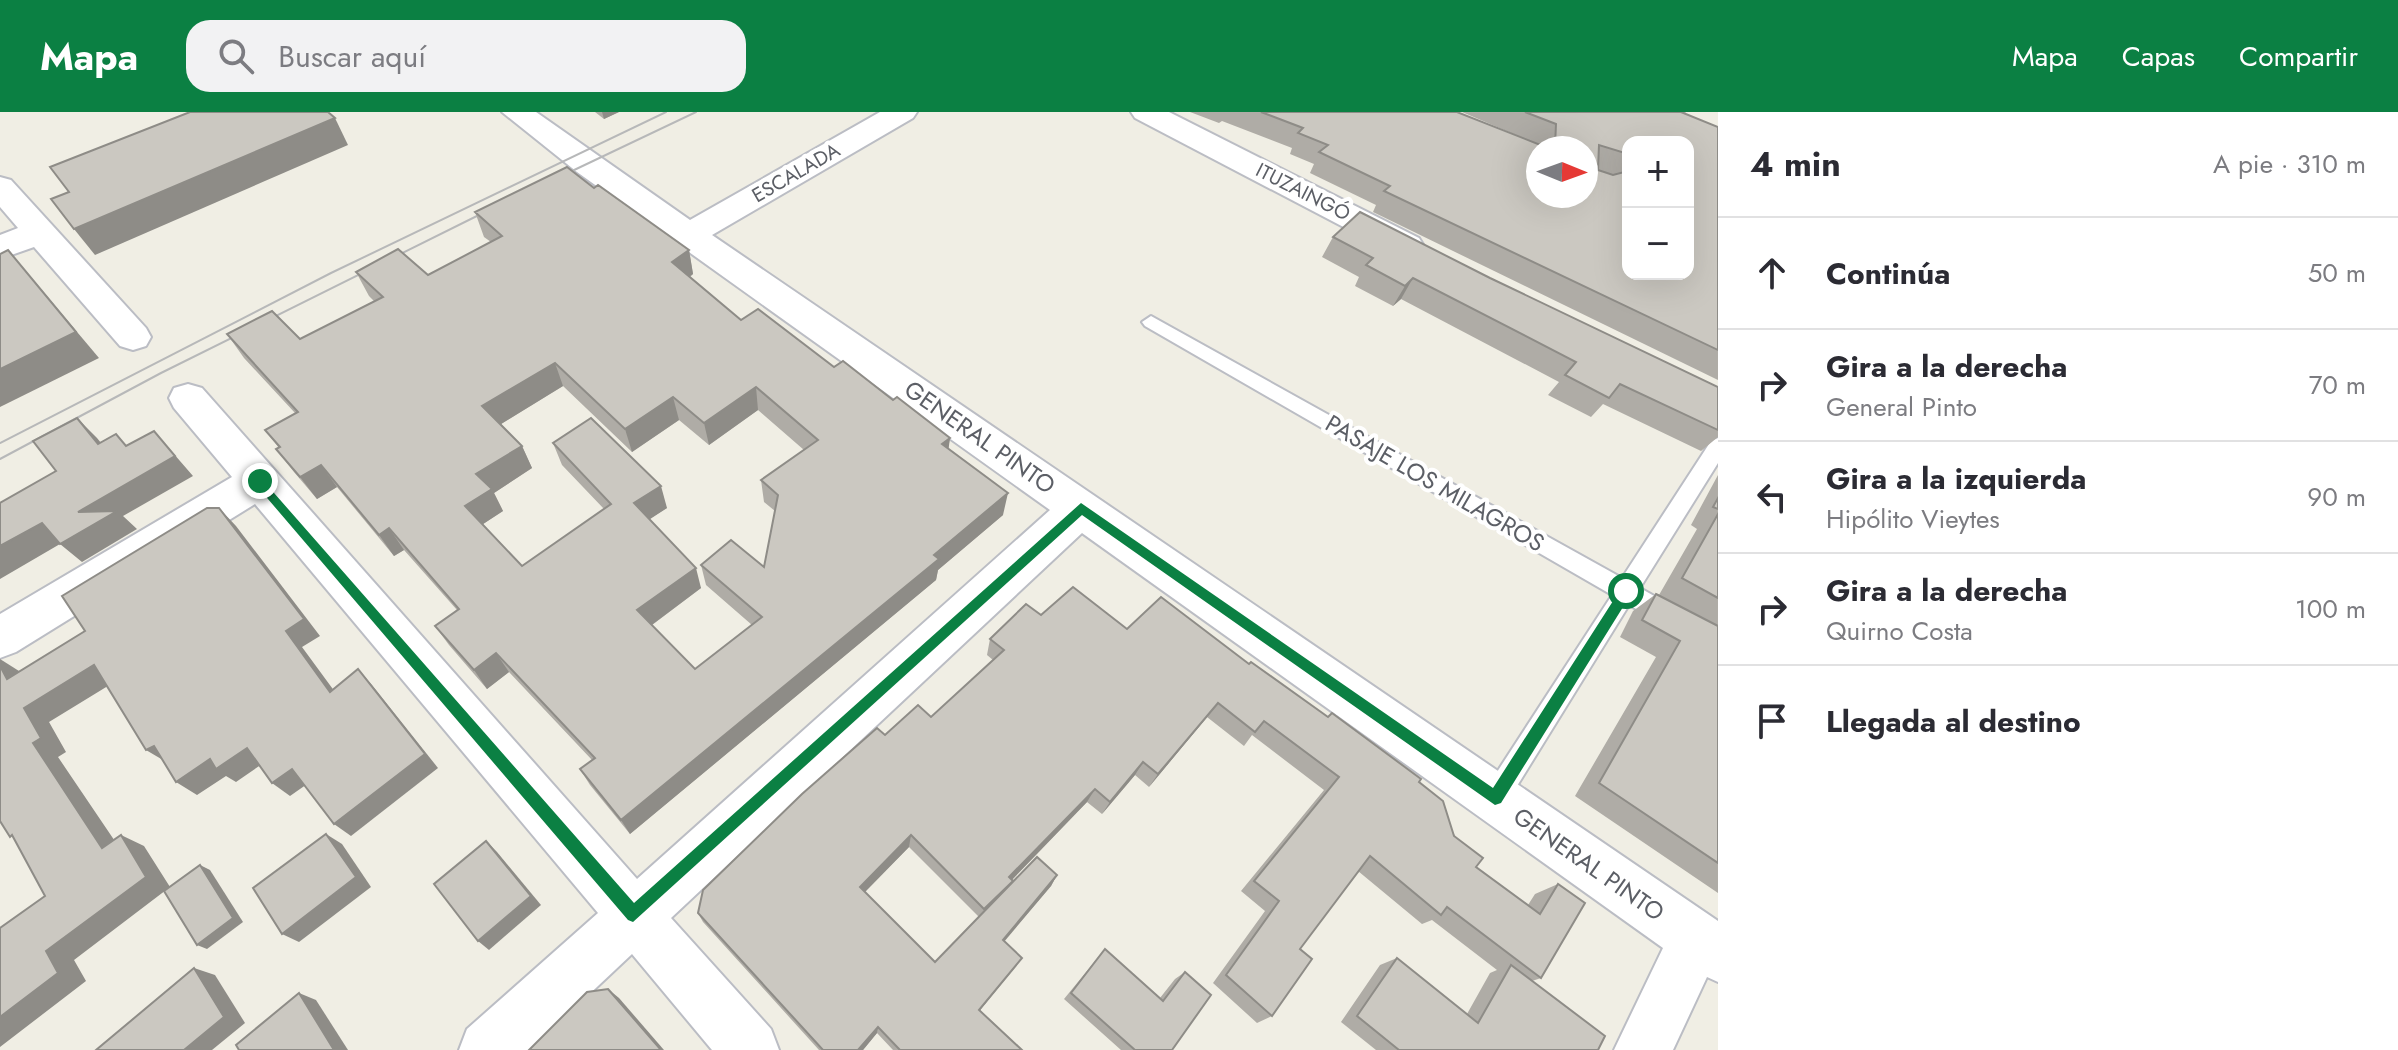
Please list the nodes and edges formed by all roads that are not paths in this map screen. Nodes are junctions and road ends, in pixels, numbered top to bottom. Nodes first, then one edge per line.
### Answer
1 (517, 112) edge
2 (902, 112) edge
3 (1146, 112) edge
4 (0, 187) edge
5 (39, 232) junction
6 (690, 234) junction
7 (0, 248) edge
8 (1434, 260) edge
9 (1151, 322) dead end
10 (133, 337) dead end
11 (188, 398) dead end
12 (1718, 446) edge
13 (260, 481) junction
14 (1081, 508) junction
15 (1626, 591) junction
16 (0, 638) edge
17 (1718, 644) edge
18 (1495, 798) junction
19 (633, 914) junction
20 (1707, 947) edge
21 (488, 1050) edge
22 (750, 1050) edge
23 (1643, 1050) edge

1 - 6 street, GENERAL PINTO
2 - 6 street, ESCALADA
3 - 8 street, ITUZAINGÓ
4 - 5 street
5 - 7 street
5 - 10 street
6 - 14 street, GENERAL PINTO
9 - 15 lane, PASAJE LOS MILAGROS
11 - 13 street
12 - 15 lane
13 - 16 street
13 - 19 street
14 - 18 street, GENERAL PINTO
14 - 19 street
15 - 17 lane, PASAJE LOS MILAGROS
15 - 18 lane
18 - 20 street, GENERAL PINTO
19 - 21 street
19 - 22 street
20 - 23 street

